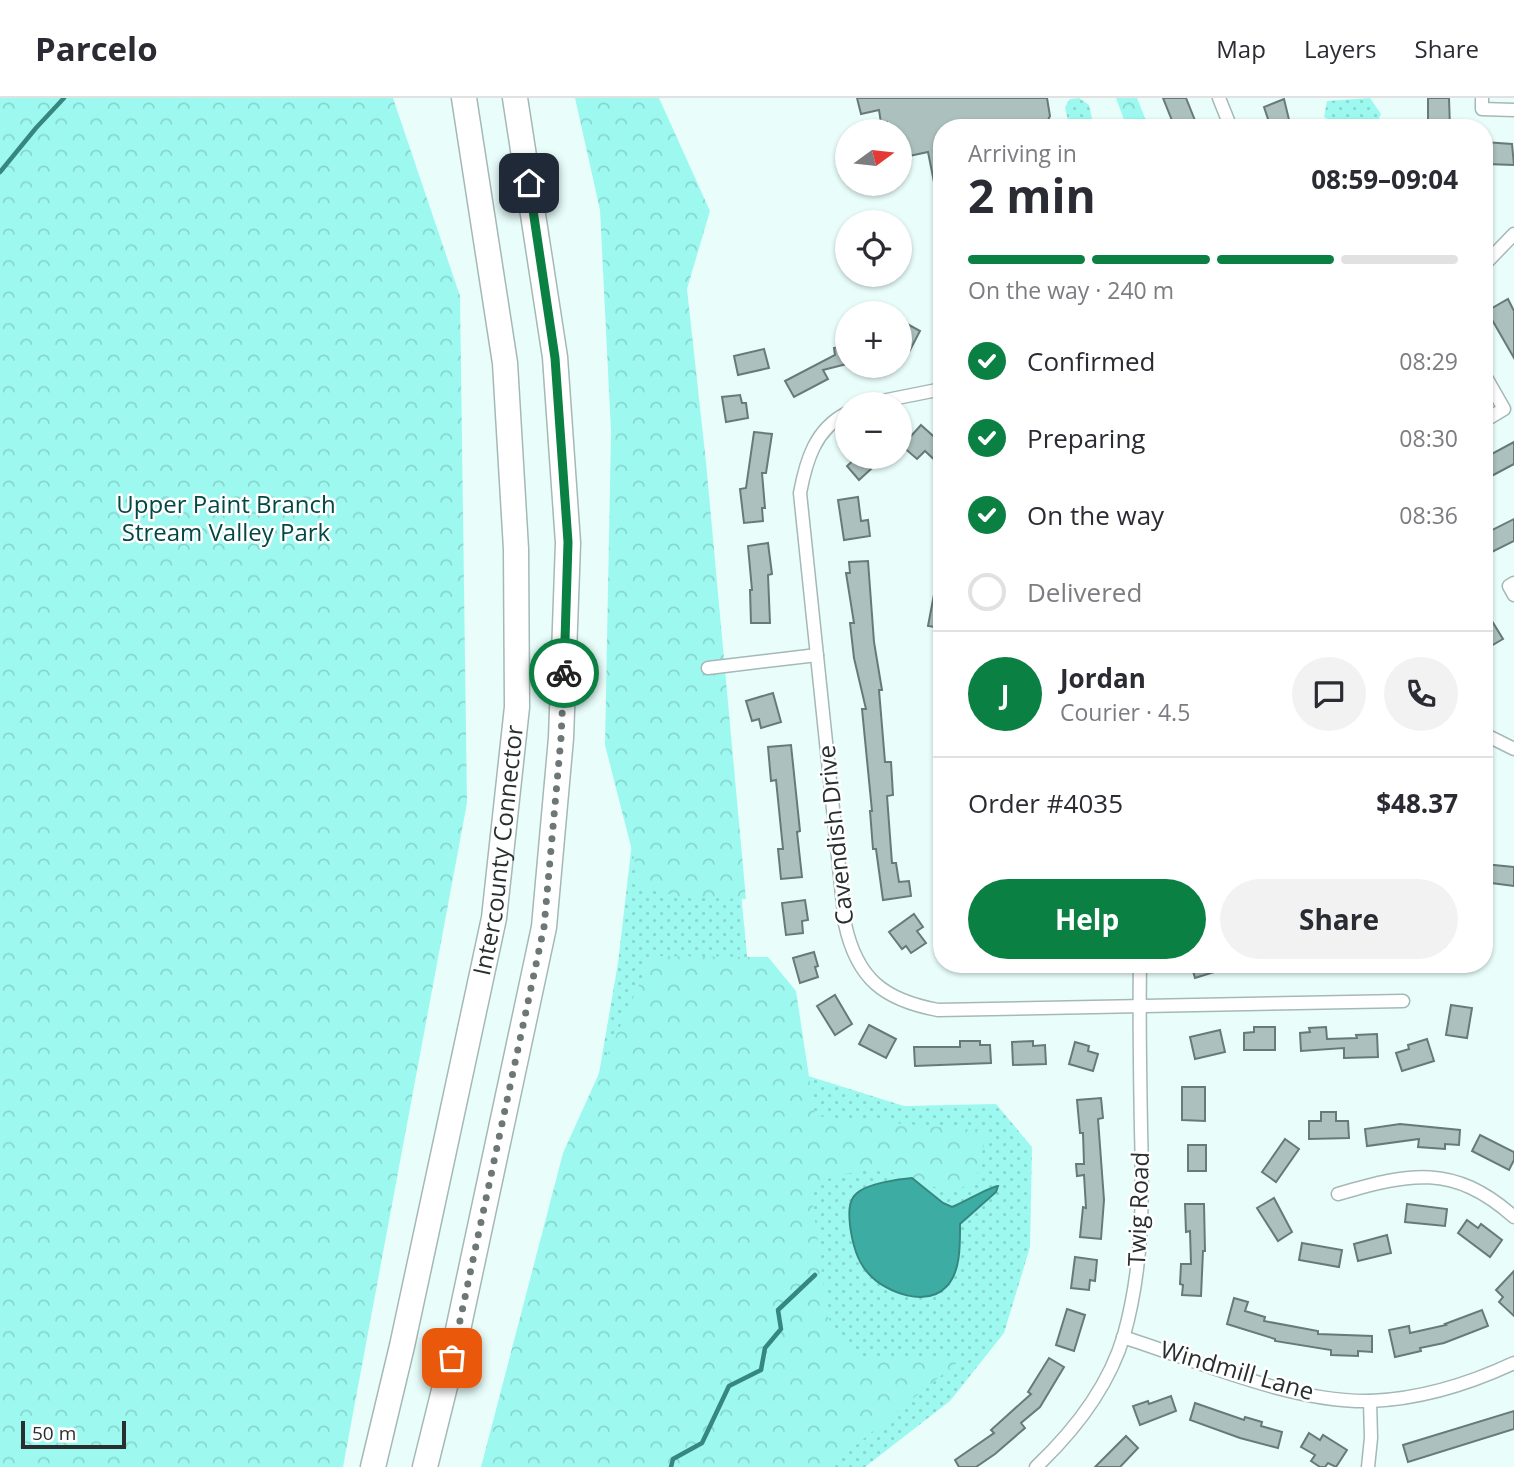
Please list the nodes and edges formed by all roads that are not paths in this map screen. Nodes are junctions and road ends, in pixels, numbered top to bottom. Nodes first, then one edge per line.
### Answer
1 (464, 98) edge
2 (515, 98) edge
3 (1219, 98) edge
4 (1482, 98) edge
5 (1514, 110) edge
6 (1227, 119) edge
7 (1514, 234) edge
8 (1493, 256) edge
9 (1493, 390) edge
10 (933, 391) edge
11 (912, 395) edge
12 (1493, 416) edge
13 (835, 422) edge
14 (1514, 583) edge
15 (1514, 595) edge
16 (817, 655) junction
17 (708, 668) dead end
18 (1493, 738) edge
19 (1514, 749) edge
20 (1140, 973) edge
21 (1403, 1001) dead end
22 (1139, 1005) junction
23 (1338, 1194) dead end
24 (1514, 1217) edge
25 (1123, 1337) junction
26 (1514, 1363) edge
27 (1370, 1401) junction
28 (373, 1467) edge
29 (425, 1467) edge
30 (1036, 1467) edge
31 (1368, 1467) edge

1 - 28 highway, Intercounty Connector
2 - 29 highway, Intercounty Connector
3 - 6 street
4 - 5 street
7 - 8 street
9 - 12 street
10 - 11 street
13 - 16 street, Cavendish Drive
14 - 15 street
16 - 17 street
16 - 22 street, Cavendish Drive
18 - 19 street
20 - 22 street, Twig Road
21 - 22 street, Cavendish Drive
22 - 25 street, Twig Road
23 - 24 street
25 - 27 street, Windmill Lane
25 - 30 street, Twig Road
26 - 27 street, Windmill Lane
27 - 31 street

